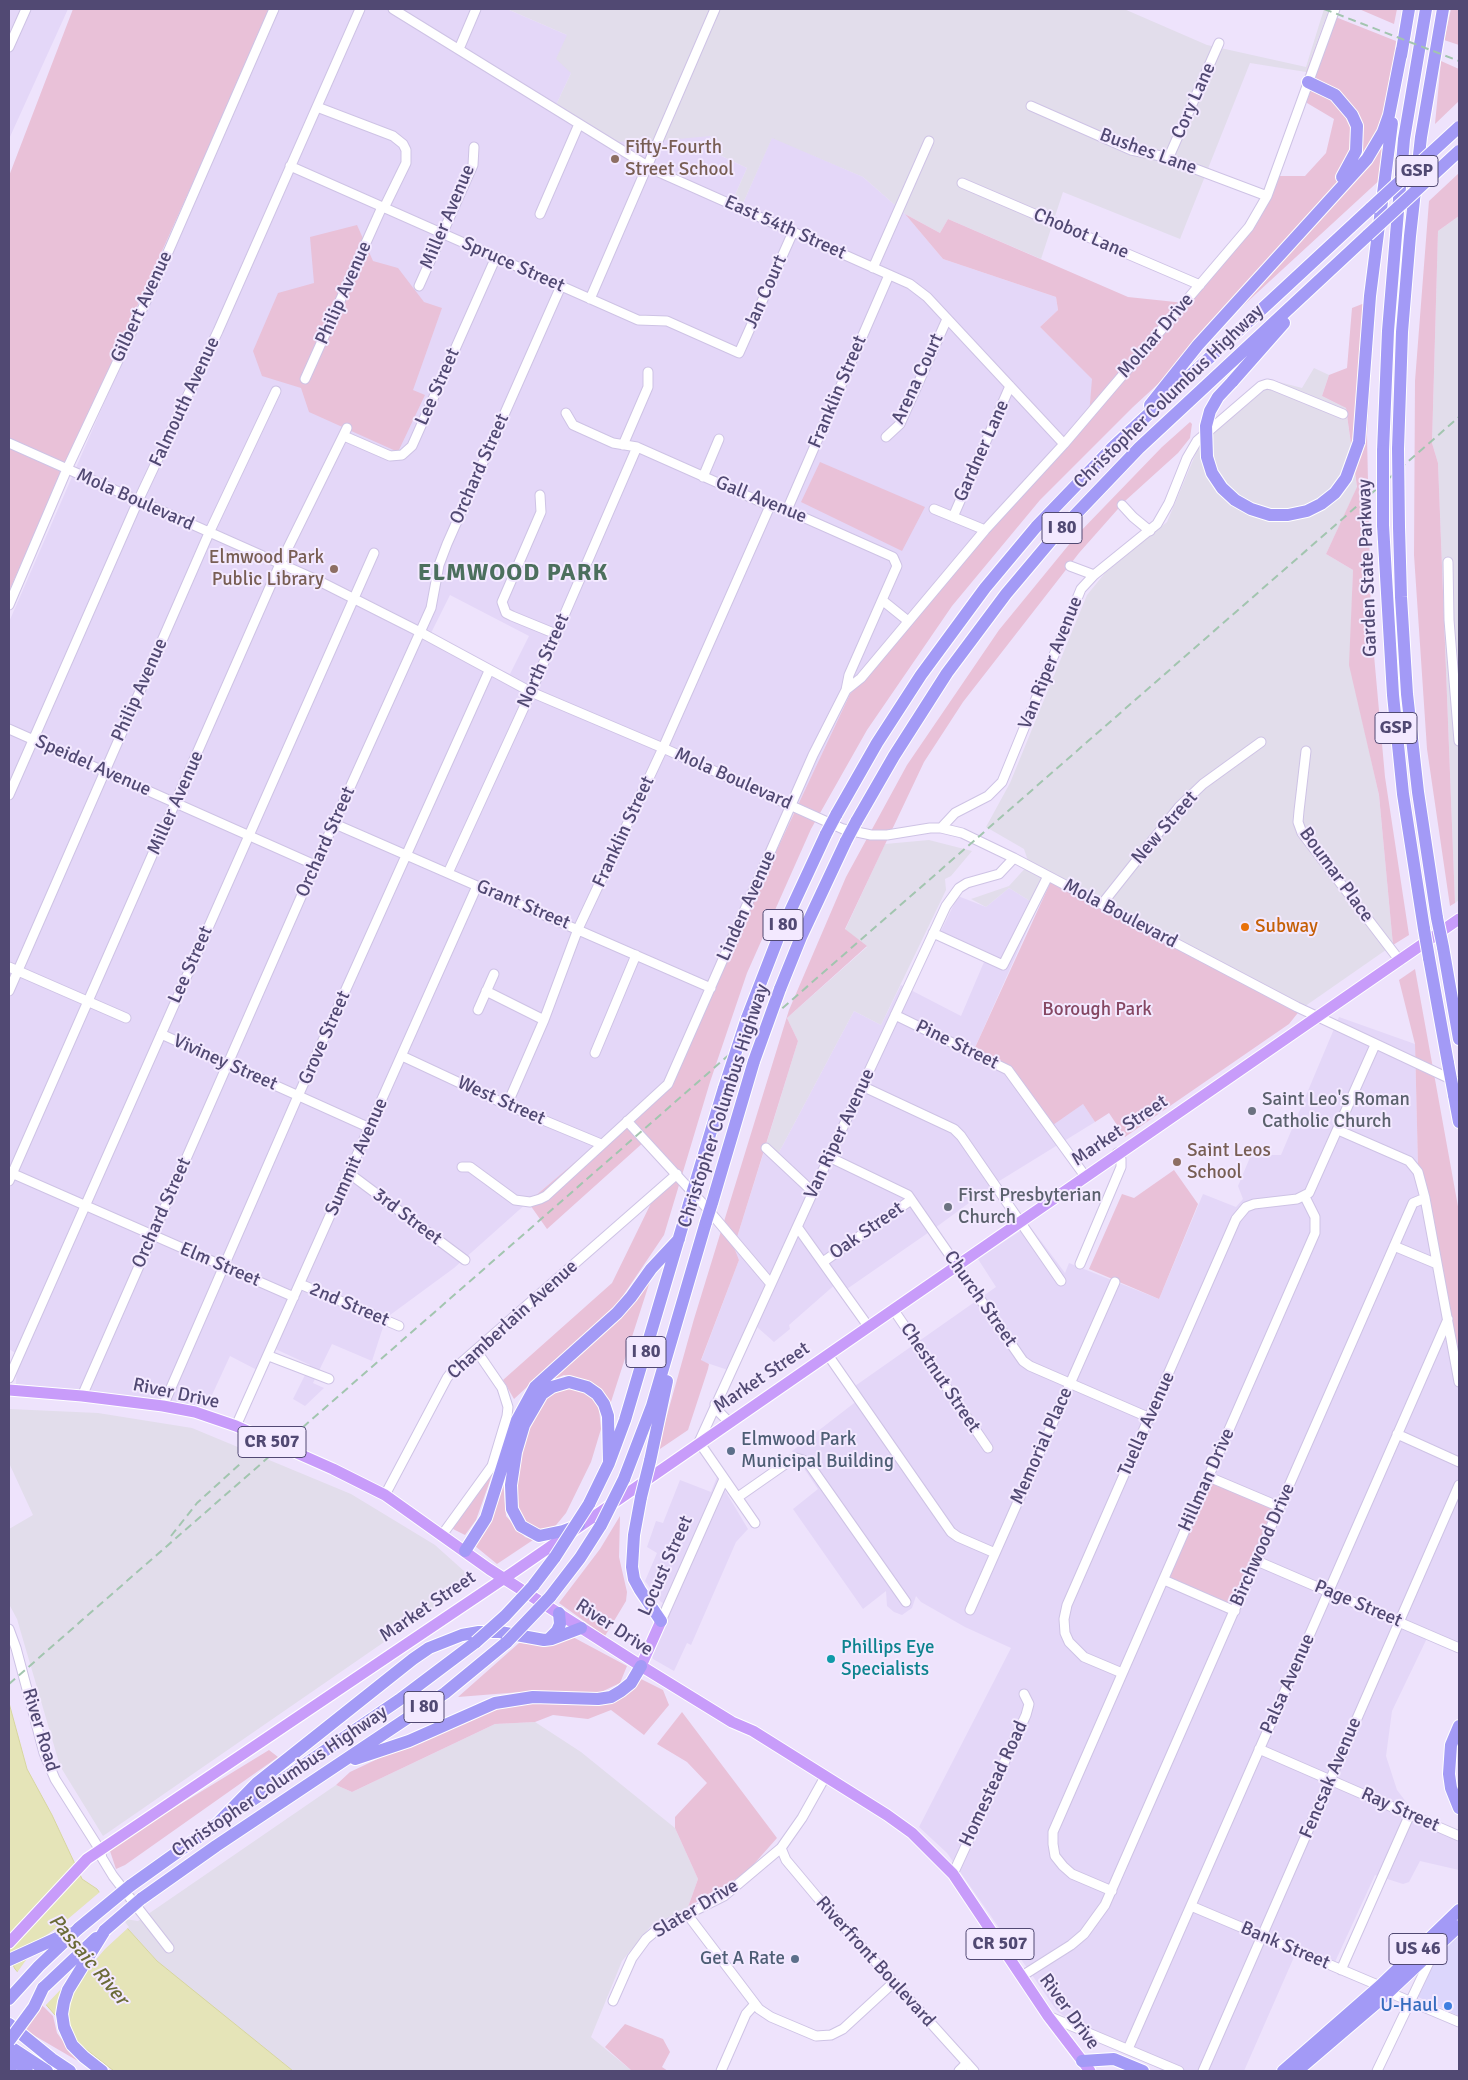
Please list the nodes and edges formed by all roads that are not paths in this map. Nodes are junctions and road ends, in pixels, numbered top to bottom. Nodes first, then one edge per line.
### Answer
1 (26, 9) edge
2 (274, 9) edge
3 (360, 9) edge
4 (394, 9) edge
5 (476, 9) edge
6 (715, 9) edge
7 (1335, 9) edge
8 (1408, 9) edge
9 (1426, 9) edge
10 (1443, 9) edge
11 (1220, 43) dead end
12 (9, 47) edge
13 (459, 49) junction
14 (1402, 49) junction
15 (1308, 82) junction
16 (1031, 106) dead end
17 (317, 107) junction
18 (579, 124) junction
19 (1459, 127) edge
20 (929, 141) dead end
21 (474, 147) dead end
22 (1459, 151) edge
23 (1168, 159) junction
24 (646, 165) junction
25 (290, 166) junction
26 (962, 183) dead end
27 (1267, 196) junction
28 (383, 207) junction
29 (540, 214) dead end
30 (793, 232) junction
31 (442, 234) junction
32 (496, 257) junction
33 (873, 268) junction
34 (889, 275) junction
35 (1321, 279) junction
36 (1200, 285) junction
37 (420, 286) dead end
38 (561, 286) junction
39 (1241, 297) junction
40 (590, 299) junction
41 (947, 318) junction
42 (739, 353) joint
43 (648, 372) dead end
44 (305, 379) dead end
45 (1010, 386) junction
46 (276, 391) dead end
47 (566, 413) dead end
48 (1343, 414) dead end
49 (1130, 431) junction
50 (345, 432) joint
51 (886, 437) dead end
52 (719, 439) dead end
53 (9, 443) edge
54 (1064, 444) junction
55 (623, 445) junction
56 (636, 447) junction
57 (67, 469) junction
58 (703, 477) junction
59 (540, 495) dead end
60 (138, 501) junction
61 (1122, 505) dead end
62 (770, 506) junction
63 (934, 508) dead end
64 (787, 510) junction
65 (953, 517) junction
66 (985, 530) junction
67 (1150, 531) junction
68 (209, 533) junction
69 (374, 553) dead end
70 (897, 561) joint
71 (1448, 562) dead end
72 (280, 564) junction
73 (1070, 566) dead end
74 (1094, 575) junction
75 (354, 598) junction
76 (882, 600) junction
77 (9, 605) edge
78 (908, 621) junction
79 (420, 632) junction
80 (556, 634) junction
81 (489, 671) junction
82 (846, 690) junction
83 (531, 692) junction
84 (9, 729) edge
85 (1459, 734) edge
86 (33, 739) junction
87 (1459, 741) edge
88 (1261, 742) dead end
89 (663, 748) junction
90 (1306, 751) dead end
91 (104, 771) junction
92 (9, 794) edge
93 (176, 802) junction
94 (792, 805) junction
95 (335, 824) junction
96 (941, 828) junction
97 (249, 834) junction
98 (406, 856) junction
99 (1014, 858) junction
100 (315, 865) junction
101 (448, 873) junction
102 (1048, 876) junction
103 (477, 886) junction
104 (1102, 904) junction
105 (1458, 921) edge
106 (578, 929) junction
107 (933, 933) junction
108 (636, 955) junction
109 (1400, 961) junction
110 (13, 969) edge
111 (494, 974) dead end
112 (711, 988) junction
113 (9, 991) edge
114 (486, 992) junction
115 (89, 1002) junction
116 (478, 1010) dead end
117 (895, 1015) junction
118 (1317, 1017) junction
119 (126, 1018) dead end
120 (544, 1020) junction
121 (162, 1034) junction
122 (1459, 1039) edge
123 (1375, 1045) junction
124 (595, 1053) dead end
125 (402, 1056) junction
126 (228, 1065) junction
127 (1459, 1082) edge
128 (862, 1086) junction
129 (298, 1096) junction
130 (506, 1105) junction
131 (627, 1121) junction
132 (1459, 1122) edge
133 (370, 1128) junction
134 (1338, 1130) junction
135 (601, 1144) junction
136 (766, 1148) dead end
137 (1117, 1154) junction
138 (828, 1157) junction
139 (462, 1167) dead end
140 (350, 1174) junction
141 (677, 1174) junction
142 (10, 1175) edge
143 (1085, 1176) junction
144 (813, 1192) junction
145 (1305, 1197) junction
146 (1425, 1198) junction
147 (911, 1200) junction
148 (708, 1204) junction
149 (85, 1206) junction
150 (1020, 1221) junction
151 (798, 1228) junction
152 (152, 1236) junction
153 (679, 1239) junction
154 (1394, 1246) junction
155 (465, 1260) dead end
156 (823, 1262) junction
157 (1080, 1264) dead end
158 (1437, 1264) junction
159 (956, 1265) junction
160 (223, 1267) junction
161 (1060, 1281) dead end
162 (1115, 1282) dead end
163 (300, 1284) junction
164 (771, 1284) junction
165 (294, 1297) junction
166 (893, 1309) junction
167 (680, 1310) junction
168 (1448, 1319) junction
169 (399, 1326) dead end
170 (868, 1326) junction
171 (476, 1350) junction
172 (828, 1355) junction
173 (269, 1356) junction
174 (9, 1378) edge
175 (329, 1379) dead end
176 (1459, 1382) edge
177 (1070, 1383) junction
178 (9, 1390) edge
179 (82, 1396) junction
180 (715, 1404) junction
181 (163, 1406) junction
182 (1150, 1418) junction
183 (729, 1422) junction
184 (236, 1426) junction
185 (1397, 1434) junction
186 (699, 1442) junction
187 (988, 1448) dead end
188 (1459, 1462) edge
189 (609, 1463) junction
190 (1209, 1477) junction
191 (724, 1479) junction
192 (1459, 1485) edge
193 (385, 1495) junction
194 (738, 1497) junction
195 (1280, 1507) junction
196 (755, 1523) dead end
197 (579, 1525) junction
198 (442, 1534) junction
199 (465, 1551) junction
200 (995, 1553) junction
201 (1257, 1561) junction
202 (504, 1578) junction
203 (1164, 1580) junction
204 (1328, 1592) junction
205 (906, 1602) dead end
206 (970, 1610) dead end
207 (1235, 1611) junction
208 (560, 1613) junction
209 (661, 1621) junction
210 (1399, 1622) junction
211 (581, 1628) junction
212 (9, 1629) edge
213 (544, 1640) junction
214 (1459, 1648) edge
215 (640, 1666) junction
216 (1122, 1673) junction
217 (1024, 1694) dead end
218 (1459, 1726) edge
219 (1459, 1746) edge
220 (1259, 1748) junction
221 (336, 1766) junction
222 (825, 1776) junction
223 (1331, 1779) junction
224 (1459, 1788) edge
225 (1459, 1808) edge
226 (1410, 1814) junction
227 (218, 1823) junction
228 (1459, 1836) edge
229 (781, 1848) junction
230 (100, 1850) junction
231 (953, 1874) junction
232 (1112, 1891) junction
233 (1191, 1906) junction
234 (1458, 1911) edge
235 (687, 1914) junction
236 (1459, 1926) edge
237 (79, 1928) junction
238 (105, 1930) junction
239 (1262, 1936) junction
240 (9, 1943) edge
241 (1439, 1946) junction
242 (169, 1948) dead end
243 (9, 1960) edge
244 (1341, 1970) junction
245 (1022, 1976) junction
246 (893, 1983) junction
247 (43, 1988) junction
248 (1384, 1989) junction
249 (9, 1999) edge
250 (1410, 2000) junction
251 (613, 2001) dead end
252 (755, 2004) junction
253 (1048, 2016) junction
254 (1459, 2022) edge
255 (9, 2026) edge
256 (9, 2041) edge
257 (9, 2046) edge
258 (1128, 2049) junction
259 (42, 2050) junction
260 (9, 2054) edge
261 (1317, 2055) junction
262 (1082, 2061) junction
263 (967, 2063) junction
264 (27, 2071) edge
265 (47, 2071) edge
266 (70, 2071) edge
267 (83, 2071) edge
268 (102, 2071) edge
269 (721, 2071) edge
270 (959, 2071) edge
271 (974, 2071) edge
272 (1090, 2071) edge
273 (1143, 2071) edge
274 (1179, 2071) edge
275 (1203, 2071) edge
276 (1283, 2071) edge
277 (1297, 2071) edge
278 (1305, 2071) edge
279 (1378, 2071) edge

1 - 12 street
2 - 57 street, Gilbert Avenue
3 - 17 street, Falmouth Avenue
4 - 13 street, East 54th Street
5 - 13 street
6 - 24 street
7 - 15 street, Molnar Drive
8 - 14 highway
9 - 132 highway, Garden State Parkway / GSP, bridge
10 - 122 highway, Garden State Parkway / GSP, bridge
11 - 23 street, Cory Lane
13 - 18 street, East 54th Street
14 - 35 highway, bridge
14 - 39 highway
15 - 27 street, Molnar Drive
15 - 39 highway
16 - 23 street, Bushes Lane
17 - 25 street, Falmouth Avenue
17 - 28 street, Philip Avenue
18 - 24 street, East 54th Street
18 - 29 street
19 - 49 highway, Christopher Columbus Highway / I 80, bridge
20 - 33 street
21 - 31 street, Miller Avenue
22 - 35 highway, Christopher Columbus Highway / I 80, bridge
23 - 27 street, Bushes Lane
24 - 30 street, East 54th Street
24 - 40 street
25 - 28 street, Spruce Street
25 - 60 street, Falmouth Avenue
26 - 36 street, Chobot Lane
27 - 36 street, Molnar Drive
28 - 31 street, Spruce Street
28 - 44 street, Philip Avenue
30 - 33 street, East 54th Street
30 - 42 street, Jan Court
31 - 32 street, Spruce Street
31 - 37 street, Miller Avenue
32 - 38 street, Spruce Street
32 - 50 street, Lee Street
33 - 34 street, East 54th Street
34 - 41 street, East 54th Street
34 - 64 street, Franklin Street
35 - 148 highway, Christopher Columbus Highway / I 80, bridge
36 - 54 street, Molnar Drive
38 - 40 street, Spruce Street
38 - 79 street, Orchard Street
39 - 49 highway
40 - 42 street, Spruce Street
41 - 45 street, East 54th Street
41 - 51 street, Arena Court
43 - 55 street
45 - 54 street, East 54th Street
45 - 65 street, Gardner Lane
46 - 68 street, Philip Avenue
47 - 55 street, Gall Avenue
48 - 67 street, Van Riper Avenue
49 - 153 highway, Christopher Columbus Highway / I 80, bridge
50 - 72 street, Miller Avenue
52 - 58 street
53 - 57 street, Mola Boulevard
54 - 66 street, Molnar Drive
55 - 56 street, Gall Avenue
56 - 58 street, Gall Avenue
56 - 80 street, North Street
57 - 60 street, Mola Boulevard
57 - 77 street, Gilbert Avenue
58 - 62 street, Gall Avenue
59 - 80 street
60 - 68 street, Mola Boulevard
60 - 86 street, Falmouth Avenue
61 - 67 street
62 - 64 street, Gall Avenue
62 - 89 street, Franklin Street
63 - 65 street
64 - 70 street, Gall Avenue
65 - 66 street
66 - 78 street, Molnar Drive
67 - 74 street, Van Riper Avenue
68 - 72 street, Mola Boulevard
68 - 91 street, Philip Avenue
69 - 75 street, Lee Street
70 - 76 street, Linden Avenue
71 - 85 street
72 - 75 street, Mola Boulevard
72 - 93 street, Miller Avenue
73 - 74 street
74 - 96 street, Van Riper Avenue
75 - 79 street, Mola Boulevard
75 - 97 street, Lee Street
76 - 78 street
76 - 82 street, Linden Avenue
78 - 82 street, Molnar Drive
79 - 81 street, Mola Boulevard
79 - 95 street, Orchard Street
80 - 83 street, North Street
81 - 83 street, Mola Boulevard
81 - 98 street, Grove Street
82 - 94 street, Linden Avenue
83 - 89 street, Mola Boulevard
83 - 101 street, North Street
84 - 86 street, Speidel Avenue
85 - 87 street
86 - 91 street, Speidel Avenue
86 - 92 street, Falmouth Avenue
88 - 104 street, New Street
89 - 94 street, Mola Boulevard
89 - 106 street, Franklin Street
90 - 109 street, Boumar Place
91 - 93 street, Speidel Avenue
91 - 110 street, Philip Avenue
93 - 97 street, Speidel Avenue
93 - 115 street, Miller Avenue
94 - 96 street, Mola Boulevard
94 - 112 street, Linden Avenue
95 - 98 street, Grant Street
95 - 100 street, Orchard Street
96 - 99 street, Mola Boulevard
97 - 100 street, Speidel Avenue
97 - 121 street, Lee Street
98 - 101 street, Grant Street
98 - 129 street, Grove Street
99 - 102 street, Mola Boulevard
99 - 107 street, Van Riper Avenue
100 - 126 street, Orchard Street
101 - 103 street, Grant Street
102 - 104 street, Mola Boulevard
102 - 107 street
103 - 106 street, Grant Street
103 - 125 street, Summit Avenue
104 - 118 street, Mola Boulevard
105 - 109 main road, Market Street
106 - 108 street, Grant Street
106 - 120 street, Franklin Street
107 - 117 street, Van Riper Avenue
108 - 112 street, Grant Street
108 - 124 street
109 - 118 main road, Market Street
110 - 113 street, Philip Avenue
110 - 115 street
111 - 114 street
112 - 131 street, Linden Avenue
114 - 116 street
114 - 120 street
115 - 119 street
115 - 142 street, Miller Avenue
117 - 128 street, Van Riper Avenue
117 - 143 street, Pine Street
118 - 123 street, Mola Boulevard
118 - 137 main road, Market Street
120 - 130 street, Franklin Street
121 - 126 street, Viviney Street
121 - 149 street, Lee Street
123 - 127 street, Mola Boulevard
123 - 134 street
125 - 130 street, West Street
125 - 133 street, Summit Avenue
126 - 129 street, Viviney Street
126 - 152 street, Orchard Street
128 - 138 street, Van Riper Avenue
128 - 150 street
129 - 133 street, Viviney Street
129 - 160 street, Grove Street
130 - 135 street, West Street
131 - 135 street, Linden Avenue
131 - 141 street
133 - 140 street, Summit Avenue
134 - 145 street
134 - 146 street
135 - 139 street, Linden Avenue
136 - 144 street
137 - 143 main road, Market Street
137 - 157 street
138 - 144 street, Van Riper Avenue
138 - 147 street, Church Street
140 - 155 street, 3rd Street
140 - 163 street, Summit Avenue
141 - 148 street
141 - 171 street, Chamberlain Avenue
142 - 149 street, Elm Street
143 - 150 main road, Market Street
144 - 151 street, Van Riper Avenue
145 - 182 street, Tuella Avenue
145 - 190 street, Hillman Drive
146 - 154 street, Birchwood Drive
146 - 158 street
147 - 156 street, Oak Street
147 - 159 street, Church Street
148 - 164 street
148 - 167 highway, Christopher Columbus Highway / I 80, bridge
149 - 152 street, Elm Street
149 - 174 street, Lee Street
150 - 159 main road, Market Street
150 - 161 street
151 - 156 street, Chestnut Street
151 - 164 street, Van Riper Avenue
152 - 160 street, Elm Street
152 - 179 street, Orchard Street
153 - 189 highway, Christopher Columbus Highway / I 80
153 - 199 highway
154 - 158 street
154 - 195 street, Birchwood Drive
156 - 170 street, Chestnut Street
158 - 168 street
159 - 166 main road, Market Street
159 - 177 street, Church Street
160 - 165 street, Elm Street
160 - 181 street, Grove Street
162 - 177 street, Memorial Place
163 - 165 street, Summit Avenue
163 - 169 street, 2nd Street
164 - 180 street, Van Riper Avenue
165 - 173 street, Summit Avenue
166 - 170 main road, Market Street
166 - 187 street, Chestnut Street
167 - 209 highway, bridge
167 - 221 highway, Christopher Columbus Highway / I 80, bridge
168 - 176 street
168 - 185 street, Palsa Avenue
170 - 172 main road, Market Street
171 - 193 street, Chamberlain Avenue
171 - 198 street
172 - 183 main road, Market Street
172 - 200 street
173 - 175 street
173 - 184 street, Summit Avenue
177 - 182 street, Church Street
177 - 200 street, Memorial Place
178 - 179 main road, River Drive / CR 507
179 - 181 main road, River Drive / CR 507
180 - 183 street
180 - 186 street, Van Riper Avenue
181 - 184 main road, River Drive / CR 507
182 - 216 street, Tuella Avenue
183 - 186 main road, Market Street
184 - 193 main road, River Drive / CR 507
185 - 188 street
185 - 204 street, Palsa Avenue
186 - 191 street
186 - 197 main road, Market Street
189 - 197 highway
189 - 227 highway, Christopher Columbus Highway / I 80, bridge
190 - 195 street
190 - 203 street, Hillman Drive
191 - 194 street
191 - 209 street, Locust Street
192 - 210 street, Fencsak Avenue
193 - 198 main road, River Drive / CR 507
194 - 196 street
194 - 205 street
195 - 201 street, Birchwood Drive
197 - 202 main road, Market Street
198 - 199 main road, River Drive / CR 507
199 - 202 main road, River Drive / CR 507
200 - 206 street, Memorial Place
201 - 204 street, Page Street
201 - 207 street, Birchwood Drive
202 - 208 main road, River Drive / CR 507
202 - 230 main road, Market Street
203 - 207 street
203 - 216 street, Hillman Drive
204 - 210 street, Page Street
204 - 220 street, Palsa Avenue
207 - 232 street, Birchwood Drive
208 - 211 main road, River Drive / CR 507
208 - 213 highway
209 - 215 main road, Locust Street
210 - 214 street, Page Street
210 - 223 street, Fencsak Avenue
211 - 213 highway
211 - 215 main road, River Drive / CR 507
212 - 230 street, River Road
213 - 227 highway
215 - 221 highway
215 - 222 main road, River Drive / CR 507
216 - 232 street, Hillman Drive
217 - 231 street, Homestead Road
218 - 225 highway
219 - 224 highway
220 - 223 street, Ray Street
220 - 233 street, Palsa Avenue
221 - 238 highway, Christopher Columbus Highway / I 80, bridge
222 - 229 street, Slater Drive
222 - 231 main road, River Drive / CR 507
223 - 226 street, Ray Street
223 - 239 street, Fencsak Avenue
226 - 228 street, Ray Street
226 - 244 street
227 - 237 highway, Christopher Columbus Highway / I 80, bridge
229 - 235 street, Slater Drive
229 - 246 street, Riverfront Boulevard
230 - 240 main road, Market Street
230 - 242 street, River Road
231 - 245 main road, River Drive / CR 507
232 - 245 street, Birchwood Drive
233 - 239 street, Bank Street
233 - 258 street, Palsa Avenue
234 - 248 highway, US 46
235 - 251 street, Slater Drive
235 - 252 street
236 - 241 highway, US 46
237 - 243 highway
237 - 249 highway, Christopher Columbus Highway / I 80
238 - 247 highway, Christopher Columbus Highway / I 80
238 - 268 highway
239 - 244 street, Bank Street
239 - 275 street, Fencsak Avenue
241 - 248 highway, US 46
241 - 250 street
244 - 248 street, Bank Street
245 - 253 main road, River Drive / CR 507
246 - 252 street
246 - 263 street, Riverfront Boulevard
247 - 255 highway, Christopher Columbus Highway / I 80, bridge
247 - 256 highway, bridge
248 - 250 street, Bank Street
248 - 261 highway, US 46
248 - 276 highway, US 46
250 - 254 street, Bank Street
250 - 279 street
252 - 269 street
253 - 258 street
253 - 262 main road, River Drive / CR 507
255 - 259 highway
257 - 265 highway
258 - 274 street
259 - 266 highway
259 - 267 highway
260 - 264 highway
261 - 277 highway, US 46
261 - 278 highway
262 - 272 main road, River Drive / CR 507
262 - 273 highway
263 - 270 street
263 - 271 street, Riverfront Boulevard

